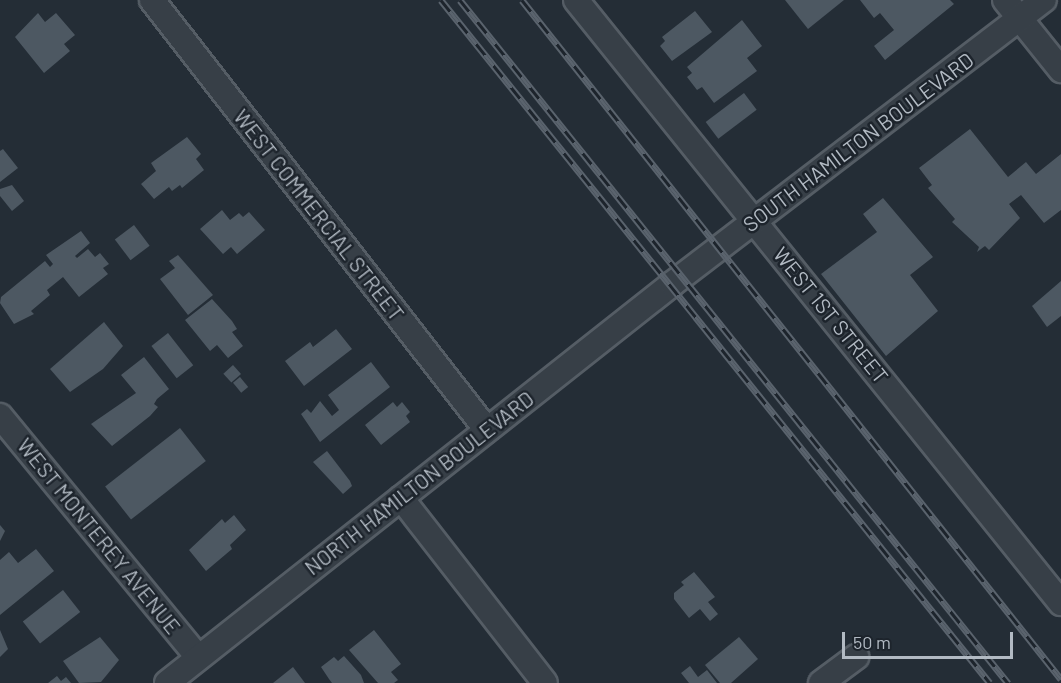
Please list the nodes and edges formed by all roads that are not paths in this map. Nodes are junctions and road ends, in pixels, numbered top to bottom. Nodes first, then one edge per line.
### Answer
1 (152, 0) edge
2 (576, 0) edge
3 (1005, 0) edge
4 (1044, 0) edge
5 (1020, 19) junction
6 (1061, 70) edge
7 (754, 219) junction
8 (672, 284) joint
9 (0, 416) edge
10 (487, 430) junction
11 (401, 498) junction
12 (1061, 603) edge
13 (198, 657) junction
14 (856, 657) dead end
15 (167, 683) edge
16 (544, 683) edge
17 (820, 683) edge

1 - 10 street, WEST COMMERCIAL STREET
2 - 7 street, WEST 1ST STREET
3 - 5 street
4 - 5 street, SOUTH HAMILTON BOULEVARD
5 - 6 street
5 - 7 street, SOUTH HAMILTON BOULEVARD
7 - 8 street, SOUTH HAMILTON BOULEVARD
7 - 12 street, WEST 1ST STREET
8 - 10 street, NORTH HAMILTON BOULEVARD
9 - 13 street, WEST MONTEREY AVENUE
10 - 11 street, NORTH HAMILTON BOULEVARD
11 - 13 street, NORTH HAMILTON BOULEVARD
11 - 16 street
13 - 15 street, NORTH HAMILTON BOULEVARD
14 - 17 street

